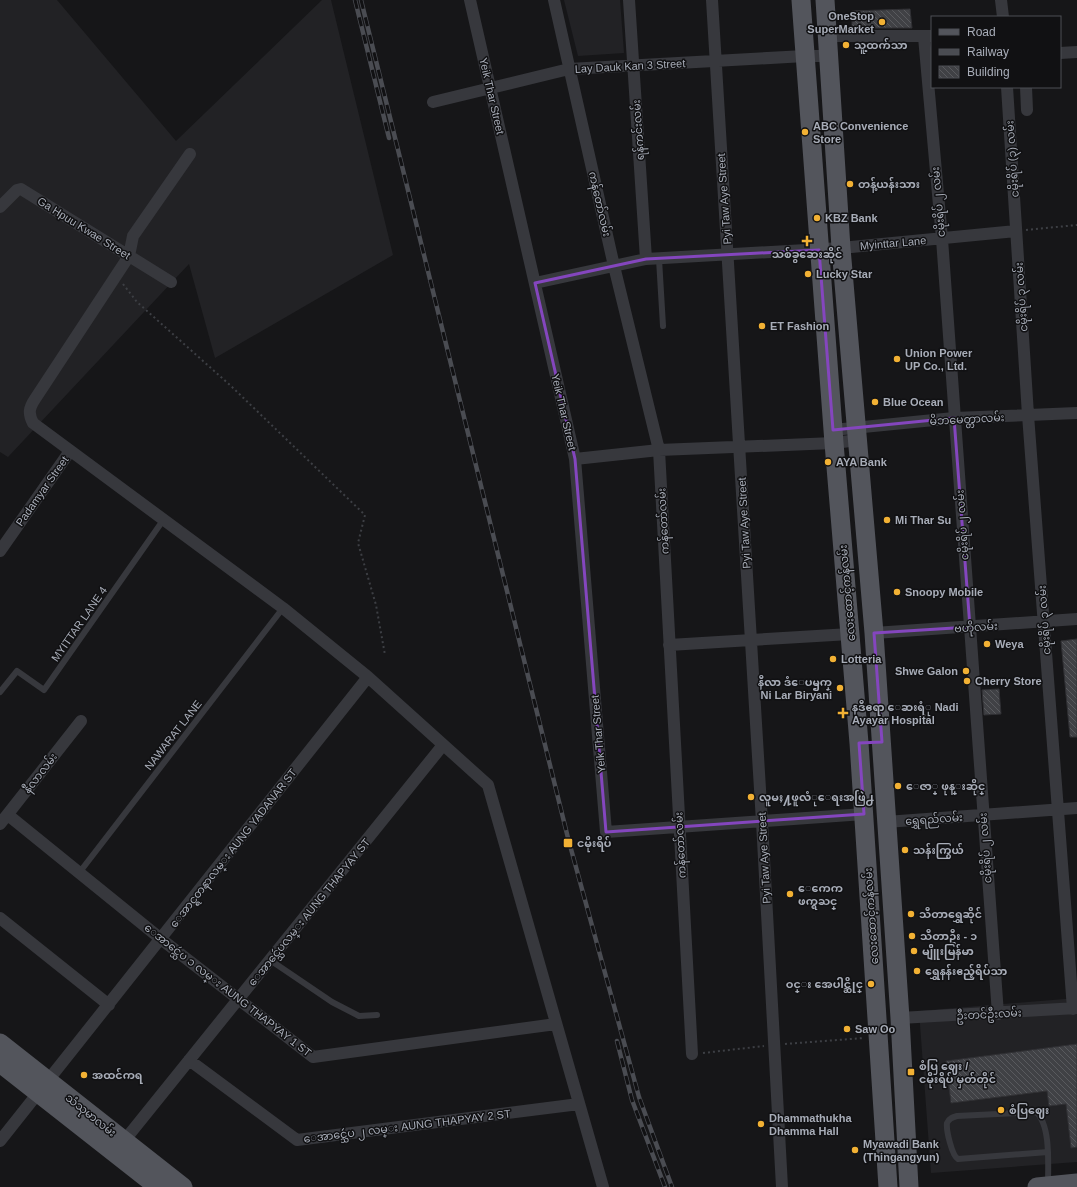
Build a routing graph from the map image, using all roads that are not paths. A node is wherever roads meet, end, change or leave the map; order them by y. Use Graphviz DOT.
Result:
graph roads {
  1 [pos="470,0"];
  2 [pos="554,0"];
  3 [pos="629,0"];
  4 [pos="712,0"];
  5 [pos="801,0"];
  6 [pos="825,0"];
  7 [pos="1001,0"];
  8 [pos="1002,16"];
  9 [pos="829,36"];
  10 [pos="928,37"];
  11 [pos="1077,52"];
  12 [pos="1061,53"];
  13 [pos="805,56"];
  14 [pos="830,56"];
  15 [pos="716,61"];
  16 [pos="634,66"];
  17 [pos="569,69"];
  18 [pos="931,80"];
  19 [pos="490,88"];
  20 [pos="932,88"];
  21 [pos="1007,88"];
  22 [pos="1026,88"];
  23 [pos="433,102"];
  24 [pos="1027,110"];
  25 [pos="190,154"];
  26 [pos="0,207"];
  27 [pos="1016,231"];
  28 [pos="942,239"];
  29 [pos="840,248"];
  30 [pos="819,250"];
  31 [pos="728,255"];
  32 [pos="129,256"];
  33 [pos="658,259"];
  34 [pos="646,260"];
  35 [pos="614,266"];
  36 [pos="171,282"];
  37 [pos="535,283"];
  38 [pos="663,326"];
  39 [pos="1077,413"];
  40 [pos="1028,415"];
  41 [pos="954,418"];
  42 [pos="858,434"];
  43 [pos="833,436"];
  44 [pos="739,447"];
  45 [pos="659,450"];
  46 [pos="70,451"];
  47 [pos="575,459"];
  48 [pos="164,519"];
  49 [pos="0,551"];
  50 [pos="284,608"];
  51 [pos="1077,619"];
  52 [pos="1044,622"];
  53 [pos="970,627"];
  54 [pos="874,633"];
  55 [pos="850,634"];
  56 [pos="751,641"];
  57 [pos="669,645"];
  58 [pos="368,677"];
  59 [pos="0,692"];
  60 [pos="81,721"];
  61 [pos="882,742"];
  62 [pos="859,743"];
  63 [pos="443,745"];
  64 [pos="1077,808"];
  65 [pos="1059,810"];
  66 [pos="864,814"];
  67 [pos="982,816"];
  68 [pos="4,820"];
  69 [pos="762,822"];
  70 [pos="886,822"];
  71 [pos="679,827"];
  72 [pos="79,873"];
  73 [pos="0,918"];
  74 [pos="161,939"];
  75 [pos="270,960"];
  76 [pos="238,999"];
  77 [pos="109,1005"];
  78 [pos="1075,1008"];
  79 [pos="998,1014"];
  80 [pos="377,1015"];
  81 [pos="900,1018"];
  82 [pos="556,1024"];
  83 [pos="0,1043"];
  84 [pos="692,1054"];
  85 [pos="189,1060"];
  86 [pos="0,1063"];
  87 [pos="44,1087"];
  88 [pos="579,1104"];
  89 [pos="0,1142"];
  90 [pos="119,1148"];
  91 [pos="1048,1152"];
  92 [pos="1077,1183"];
  93 [pos="158,1187"];
  94 [pos="183,1187"];
  95 [pos="603,1187"];
  96 [pos="782,1187"];
  97 [pos="888,1187"];
  98 [pos="909,1187"];
  99 [pos="1043,1187"];
  1 -- 19 [label="street, Yeik Thar Street"];
  2 -- 17 [label="street, ကန်တော်လမ်း"];
  3 -- 16 [label="street, ရန်ကင်းလမ်း"];
  4 -- 15 [label="street, Pyi Taw Aye Street"];
  5 -- 13 [label="main road, လေးထောင့်ကန်လမ်း"];
  6 -- 9 [label="main road, လေးထောင့်ကန်လမ်း"];
  7 -- 8 [label="street"];
  9 -- 10 [label="street"];
  9 -- 14 [label="main road, လေးထောင့်ကန်လမ်း"];
  10 -- 18 [label="street, ငမိုးရိပ် ၂ လမ်း"];
  11 -- 12 [label="street"];
  13 -- 14 [label="street, Lay Dauk Kan 3 Street"];
  13 -- 15 [label="street, Lay Dauk Kan 3 Street"];
  13 -- 30 [label="main road, လေးထောင့်ကန်လမ်း"];
  14 -- 29 [label="main road, လေးထောင့်ကန်လမ်း"];
  15 -- 16 [label="street, Lay Dauk Kan 3 Street"];
  15 -- 31 [label="street, Pyi Taw Aye Street"];
  16 -- 17 [label="street, Lay Dauk Kan 3 Street"];
  16 -- 34 [label="street, ရန်ကင်းလမ်း"];
  17 -- 19 [label="street, Lay Dauk Kan 3 Street"];
  17 -- 35 [label="street, ကန်တော်လမ်း"];
  19 -- 23 [label="street, Lay Dauk Kan 3 Street"];
  19 -- 37 [label="street, Yeik Thar Street"];
  20 -- 28 [label="street, ငမိုးရိပ် ၂ လမ်း"];
  21 -- 27 [label="street, ငမိုးရိပ် (၃) လမ်း"];
  22 -- 24 [label="street"];
  25 -- 32 [label="street"];
  26 -- 32 [label="street, Ga Hpuu Kwae Street"];
  27 -- 28 [label="street, Myinttar Lane"];
  27 -- 40 [label="street, ငမိုးရိပ် ၃ လမ်း"];
  28 -- 29 [label="street, Myinttar Lane"];
  28 -- 41 [label="street, ငမိုးရိပ် ၂ လမ်း"];
  29 -- 30 [label="street, Myinttar Lane"];
  29 -- 42 [label="main road, လေးထောင့်ကန်လမ်း"];
  30 -- 31 [label="street, Myinttar Lane"];
  30 -- 43 [label="main road, လေးထောင့်ကန်လမ်း"];
  31 -- 33 [label="street, Myinttar Lane"];
  31 -- 44 [label="street, Pyi Taw Aye Street"];
  32 -- 36 [label="street, Ga Hpuu Kwae Street"];
  32 -- 46 [label="street"];
  33 -- 34 [label="street, Myinttar Lane"];
  33 -- 38 [label="lane"];
  34 -- 35 [label="street, Myinttar Lane"];
  35 -- 37 [label="street, Myinttar Lane"];
  35 -- 45 [label="street, ကန်တော်လမ်း"];
  37 -- 47 [label="street, Yeik Thar Street"];
  39 -- 40 [label="street, မိဘမေတ္တာလမ်း"];
  40 -- 41 [label="street, မိဘမေတ္တာလမ်း"];
  40 -- 52 [label="street, ငမိုးရိပ် ၃ လမ်း"];
  41 -- 42 [label="street, မိဘမေတ္တာလမ်း"];
  41 -- 53 [label="street, ငမိုးရိပ် ၂ လမ်း"];
  42 -- 43 [label="street, မိဘမေတ္တာလမ်း"];
  42 -- 54 [label="main road, လေးထောင့်ကန်လမ်း"];
  43 -- 44 [label="street, မိဘမေတ္တာလမ်း"];
  43 -- 55 [label="main road, လေးထောင့်ကန်လမ်း"];
  44 -- 45 [label="street, မိဘမေတ္တာလမ်း"];
  44 -- 56 [label="street, Pyi Taw Aye Street"];
  45 -- 47 [label="street, မိဘမေတ္တာလမ်း"];
  45 -- 57 [label="street, ကန်တော်လမ်း"];
  46 -- 48 [label="street"];
  46 -- 49 [label="street, Padamyar Street"];
  47 -- 71 [label="street, Yeik Thar Street"];
  48 -- 50 [label="street"];
  48 -- 59 [label="lane, MYITTAR LANE 4"];
  50 -- 58 [label="street"];
  50 -- 72 [label="lane, NAWARAT LANE"];
  51 -- 52 [label="street, ဗဟိုလမ်း"];
  52 -- 53 [label="street, ဗဟိုလမ်း"];
  52 -- 65 [label="street, ငမိုးရိပ် ၃ လမ်း"];
  53 -- 54 [label="street, ဗဟိုလမ်း"];
  53 -- 67 [label="street, ငမိုးရိပ် ၂ လမ်း"];
  54 -- 55 [label="main road"];
  54 -- 61 [label="main road, လေးထောင့်ကန်လမ်း"];
  55 -- 56 [label="street"];
  55 -- 62 [label="main road, လေးထောင့်ကန်လမ်း"];
  56 -- 57 [label="street"];
  56 -- 69 [label="street, Pyi Taw Aye Street"];
  57 -- 71 [label="street, ကန်တော်လမ်း"];
  58 -- 63 [label="street"];
  58 -- 74 [label="street, ေအာင္ရတနာလမ္း AUNG YADANAR ST"];
  60 -- 68 [label="street, နီလာလမ်း"];
  61 -- 62 [label="main road"];
  61 -- 70 [label="main road, လေးထောင့်ကန်လမ်း"];
  62 -- 66 [label="main road, လေးထောင့်ကန်လမ်း"];
  63 -- 75 [label="street, ေအာင္သေဴပလမ္း AUNG THAPYAY ST"];
  63 -- 82 [label="street"];
  64 -- 65 [label="street, ရွှေရည်လမ်း"];
  65 -- 67 [label="street, ရွှေရည်လမ်း"];
  65 -- 78 [label="street, ငမိုးရိပ် ၃ လမ်း"];
  66 -- 69 [label="street"];
  66 -- 97 [label="main road, လေးထောင့်ကန်လမ်း"];
  67 -- 70 [label="street, ရွှေရည်လမ်း"];
  67 -- 79 [label="street, ငမိုးရိပ် ၂ လမ်း"];
  68 -- 72 [label="street, ေအာင္သေဴပ ၁ လမ္း AUNG THAPYAY 1 ST"];
  69 -- 71 [label="street"];
  69 -- 96 [label="street, Pyi Taw Aye Street"];
  70 -- 81 [label="main road, လေးထောင့်ကန်လမ်း"];
  71 -- 84 [label="street, ကန်တော်လမ်း"];
  72 -- 74 [label="street, ေအာင္သေဴပ ၁ လမ္း AUNG THAPYAY 1 ST"];
  73 -- 77 [label="street"];
  74 -- 76 [label="street, ေအာင္သေဴပ ၁ လမ္း AUNG THAPYAY 1 ST"];
  74 -- 77 [label="street, ေအာင္ရတနာလမ္း AUNG YADANAR ST"];
  75 -- 76 [label="street, ေအာင္သေဴပလမ္း AUNG THAPYAY ST"];
  75 -- 80 [label="lane"];
  76 -- 82 [label="street, ေအာင္သေဴပ ၁ လမ္း AUNG THAPYAY 1 ST"];
  76 -- 85 [label="street, ေအာင္သေဴပလမ္း AUNG THAPYAY ST"];
  77 -- 87 [label="street, ေအာင္ရတနာလမ္း AUNG YADANAR ST"];
  78 -- 79 [label="street, ဦးတင်ဦးလမ်း"];
  79 -- 81 [label="street, ဦးတင်ဦးလမ်း"];
  81 -- 98 [label="main road, လေးထောင့်ကန်လမ်း"];
  82 -- 88 [label="street"];
  83 -- 87 [label="main road, သံသုမာလမ်း"];
  85 -- 88 [label="street, ေအာင္သေဴပ ၂ လမ္း AUNG THAPYAY 2 ST"];
  85 -- 90 [label="street, ေအာင္သေဴပလမ္း AUNG THAPYAY ST"];
  86 -- 87 [label="main road, သံသုမာလမ်း"];
  87 -- 89 [label="street, ေအာင္ရတနာလမ္း AUNG YADANAR ST"];
  87 -- 90 [label="main road, သံသုမာလမ်း"];
  88 -- 95 [label="street"];
  90 -- 93 [label="main road, သံသုမာလမ်း"];
  90 -- 94 [label="main road, သံသုမာလမ်း"];
  91 -- 91 [label="lane"];
  91 -- 99 [label="lane"];
  92 -- 99 [label="main road"];
}
